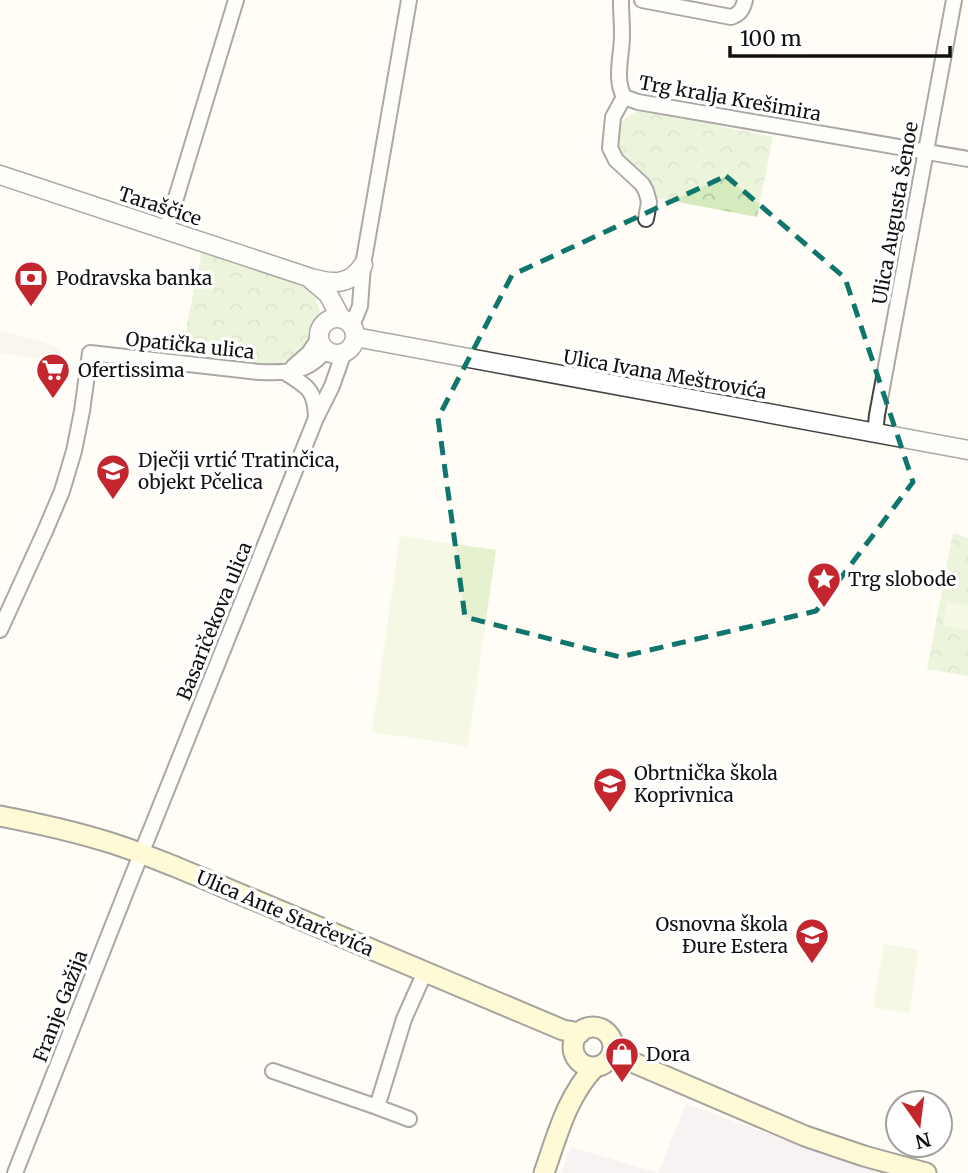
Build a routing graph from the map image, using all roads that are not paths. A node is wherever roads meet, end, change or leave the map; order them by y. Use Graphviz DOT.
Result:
graph roads {
  1 [pos="236,0"];
  2 [pos="410,0"];
  3 [pos="621,0"];
  4 [pos="642,0"];
  5 [pos="745,0"];
  6 [pos="954,0"];
  7 [pos="624,97"];
  8 [pos="926,151"];
  9 [pos="968,159"];
  10 [pos="0,175"];
  11 [pos="646,219"];
  12 [pos="166,231"];
  13 [pos="363,273"];
  14 [pos="308,277"];
  15 [pos="344,325"];
  16 [pos="329,348"];
  17 [pos="286,373"];
  18 [pos="316,418"];
  19 [pos="875,433"];
  20 [pos="968,450"];
  21 [pos="0,630"];
  22 [pos="0,816"];
  23 [pos="142,854"];
  24 [pos="425,972"];
  25 [pos="572,1036"];
  26 [pos="605,1059"];
  27 [pos="273,1071"];
  28 [pos="377,1107"];
  29 [pos="409,1119"];
  30 [pos="15,1173"];
  31 [pos="544,1173"];
  32 [pos="926,1173"];
  1 -- 12 [label="street"];
  2 -- 13 [label="street"];
  3 -- 7 [label="street"];
  4 -- 5 [label="street"];
  6 -- 8 [label="street, Ulica Augusta Šenoe"];
  7 -- 8 [label="street, Trg kralja Krešimira"];
  7 -- 11 [label="street, Trg kralja Krešimira"];
  8 -- 9 [label="street, Trg kralja Krešimira"];
  8 -- 19 [label="street, Ulica Augusta Šenoe"];
  10 -- 12 [label="street, Taraščice"];
  12 -- 14 [label="street, Taraščice"];
  13 -- 14 [label="street"];
  13 -- 15 [label="street"];
  14 -- 15 [label="street, Taraščice"];
  15 -- 16 [label="street"];
  15 -- 16 [label="street"];
  15 -- 19 [label="street, Ulica Ivana Meštrovića"];
  16 -- 17 [label="street"];
  16 -- 18 [label="street, Basaričekova ulica"];
  17 -- 18 [label="street"];
  17 -- 21 [label="street, Opatička ulica"];
  18 -- 23 [label="street, Basaričekova ulica"];
  19 -- 20 [label="street, Ulica Ivana Meštrovića"];
  22 -- 23 [label="main road, Ulica Ante Starčevića"];
  23 -- 24 [label="main road, Ulica Ante Starčevića"];
  23 -- 30 [label="street, Franje Gažija"];
  24 -- 25 [label="main road, Ulica Ante Starčevića"];
  24 -- 28 [label="street"];
  25 -- 26 [label="main road"];
  25 -- 26 [label="main road"];
  26 -- 31 [label="main road"];
  26 -- 32 [label="main road"];
  27 -- 28 [label="street"];
  28 -- 29 [label="street"];
}
